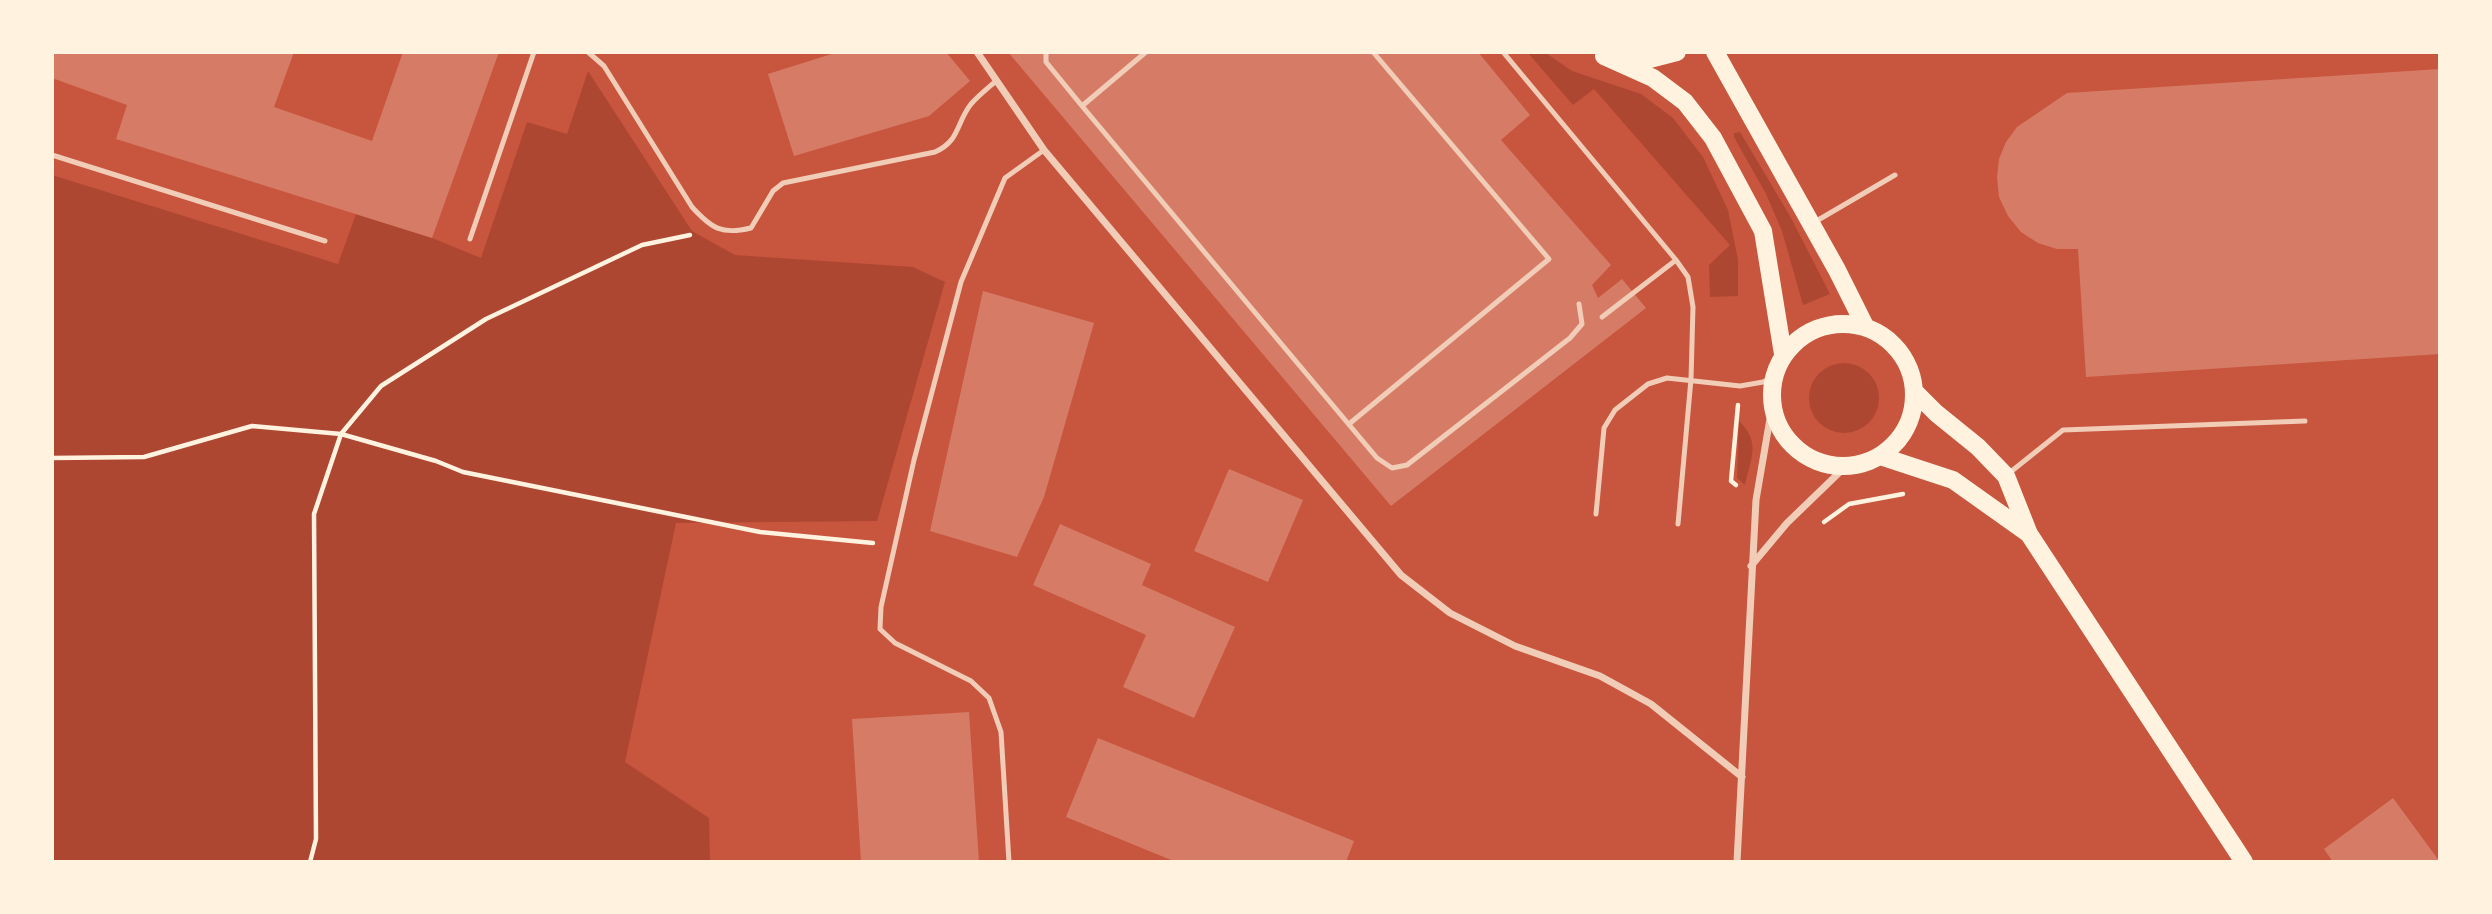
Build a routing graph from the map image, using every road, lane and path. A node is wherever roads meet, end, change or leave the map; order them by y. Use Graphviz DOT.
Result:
graph roads {
  1 [pos="534,52"];
  2 [pos="588,52"];
  3 [pos="976,52"];
  4 [pos="1046,52"];
  5 [pos="1146,52"];
  6 [pos="1373,52"];
  7 [pos="1503,52"];
  8 [pos="1677,52"];
  9 [pos="1715,52"];
  10 [pos="1601,54"];
  11 [pos="996,81"];
  12 [pos="1082,106"];
  13 [pos="1044,150"];
  14 [pos="52,155"];
  15 [pos="1895,175"];
  16 [pos="1812,225"];
  17 [pos="718,230"];
  18 [pos="470,239"];
  19 [pos="325,241"];
  20 [pos="1676,260"];
  21 [pos="1579,304"];
  22 [pos="1602,317"];
  23 [pos="1865,326"];
  24 [pos="1783,354"];
  25 [pos="1773,377"];
  26 [pos="1691,380"];
  27 [pos="1915,392"];
  28 [pos="1772,407"];
  29 [pos="2305,421"];
  30 [pos="1349,424"];
  31 [pos="341,434"];
  32 [pos="1880,456"];
  33 [pos="52,458"];
  34 [pos="1845,467"];
  35 [pos="2006,476"];
  36 [pos="1595,514"];
  37 [pos="1678,524"];
  38 [pos="2029,534"];
  39 [pos="895,545"];
  40 [pos="1751,567"];
  41 [pos="1742,777"];
  42 [pos="310,862"];
  43 [pos="1009,862"];
  44 [pos="1737,862"];
  45 [pos="2244,862"];
  1 -- 18 [label="lane"];
  2 -- 17 [label="lane"];
  3 -- 11 [label="street"];
  4 -- 12 [label="lane"];
  5 -- 12 [label="lane"];
  6 -- 30 [label="lane"];
  7 -- 20 [label="lane"];
  8 -- 10 [label="main road"];
  9 -- 16 [label="main road"];
  10 -- 24 [label="main road"];
  11 -- 13 [label="street"];
  11 -- 17 [label="lane"];
  12 -- 30 [label="lane"];
  13 -- 39 [label="lane"];
  13 -- 41 [label="street"];
  14 -- 19 [label="lane"];
  15 -- 16 [label="lane"];
  16 -- 23 [label="main road"];
  17 -- 31 [label="path"];
  20 -- 22 [label="lane"];
  20 -- 26 [label="lane"];
  21 -- 30 [label="lane"];
  23 -- 24 [label="main road"];
  23 -- 27 [label="main road"];
  24 -- 25 [label="main road"];
  25 -- 26 [label="lane"];
  25 -- 28 [label="main road"];
  26 -- 36 [label="lane"];
  26 -- 37 [label="lane"];
  27 -- 32 [label="main road"];
  27 -- 35 [label="main road"];
  28 -- 34 [label="main road"];
  28 -- 40 [label="street"];
  29 -- 35 [label="lane"];
  31 -- 33 [label="path"];
  31 -- 39 [label="path"];
  31 -- 42 [label="path"];
  32 -- 34 [label="main road"];
  32 -- 38 [label="main road"];
  34 -- 40 [label="street"];
  35 -- 38 [label="main road"];
  38 -- 45 [label="main road"];
  39 -- 43 [label="lane"];
  40 -- 41 [label="street"];
  41 -- 44 [label="street"];
}
